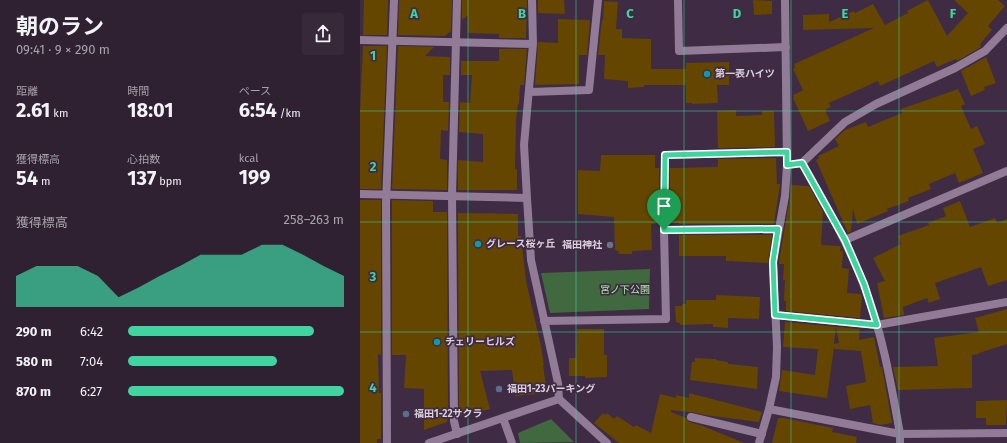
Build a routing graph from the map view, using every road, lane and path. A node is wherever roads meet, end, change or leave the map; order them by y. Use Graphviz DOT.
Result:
graph roads {
  1 [pos="394,0"];
  2 [pos="457,0"];
  3 [pos="532,0"];
  4 [pos="598,0"];
  5 [pos="678,0"];
  6 [pos="785,0"];
  7 [pos="1007,28"];
  8 [pos="360,40"];
  9 [pos="393,40"];
  10 [pos="456,42"];
  11 [pos="534,44"];
  12 [pos="786,47"];
  13 [pos="530,92"];
  14 [pos="787,152"];
  15 [pos="802,163"];
  16 [pos="787,165"];
  17 [pos="1007,172"];
  18 [pos="360,194"];
  19 [pos="386,194"];
  20 [pos="452,196"];
  21 [pos="527,198"];
  22 [pos="778,229"];
  23 [pos="664,230"];
  24 [pos="845,240"];
  25 [pos="1007,302"];
  26 [pos="775,315"];
  27 [pos="544,321"];
  28 [pos="877,325"];
  29 [pos="559,399"];
  30 [pos="769,409"];
  31 [pos="691,417"];
  32 [pos="503,418"];
  33 [pos="1007,433"];
  34 [pos="457,434"];
  35 [pos="762,434"];
  36 [pos="900,434"];
  37 [pos="387,443"];
  38 [pos="429,443"];
  39 [pos="512,443"];
  40 [pos="607,443"];
  41 [pos="759,443"];
  42 [pos="900,443"];
  1 -- 9 [label="street"];
  2 -- 10 [label="street"];
  3 -- 11 [label="street"];
  4 -- 13 [label="street"];
  5 -- 12 [label="street"];
  6 -- 12 [label="street"];
  7 -- 15 [label="street"];
  8 -- 9 [label="street"];
  9 -- 10 [label="street"];
  9 -- 19 [label="street"];
  10 -- 11 [label="street"];
  10 -- 20 [label="street"];
  11 -- 13 [label="street"];
  12 -- 14 [label="street"];
  13 -- 21 [label="street"];
  14 -- 16 [label="street"];
  14 -- 23 [label="street"];
  15 -- 16 [label="street"];
  15 -- 24 [label="street"];
  16 -- 22 [label="street"];
  17 -- 24 [label="street"];
  18 -- 19 [label="street"];
  19 -- 20 [label="street"];
  19 -- 37 [label="street"];
  20 -- 21 [label="street"];
  20 -- 34 [label="street"];
  21 -- 27 [label="street"];
  22 -- 23 [label="street"];
  22 -- 26 [label="street"];
  23 -- 27 [label="street"];
  24 -- 28 [label="street"];
  25 -- 28 [label="street"];
  26 -- 28 [label="street"];
  26 -- 30 [label="street"];
  27 -- 29 [label="street"];
  28 -- 36 [label="street"];
  29 -- 32 [label="street"];
  29 -- 40 [label="street"];
  30 -- 35 [label="street"];
  30 -- 36 [label="street"];
  31 -- 35 [label="street"];
  32 -- 34 [label="street"];
  32 -- 39 [label="street"];
  33 -- 36 [label="street"];
  34 -- 38 [label="street"];
  35 -- 41 [label="street"];
  36 -- 42 [label="street"];
}
